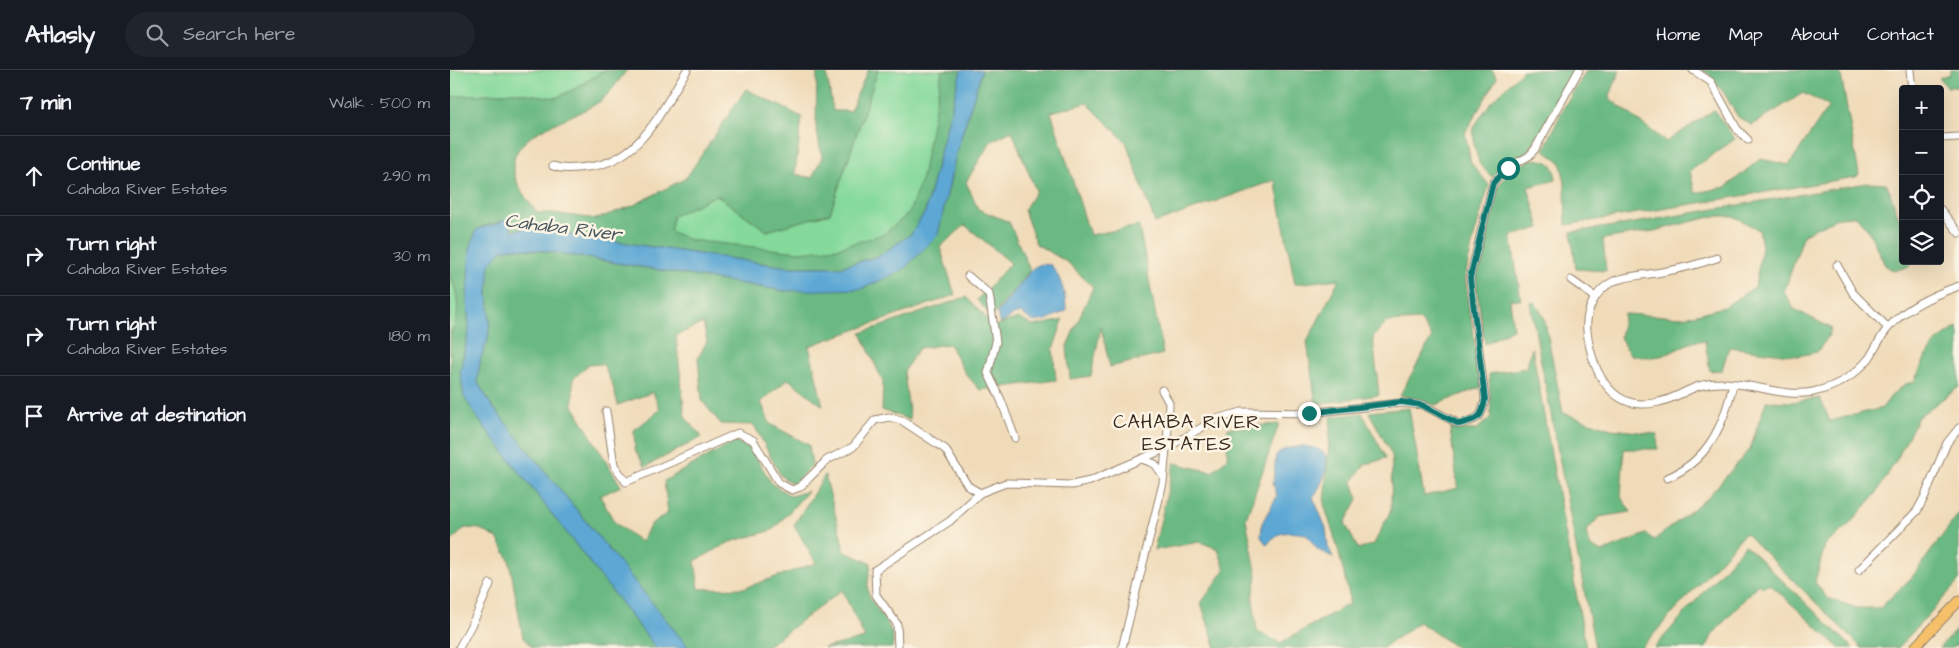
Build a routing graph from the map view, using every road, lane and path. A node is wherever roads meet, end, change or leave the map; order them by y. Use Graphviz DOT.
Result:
graph roads {
  1 [pos="688,70"];
  2 [pos="1579,70"];
  3 [pos="1693,70"];
  4 [pos="1910,70"];
  5 [pos="1912,85"];
  6 [pos="1959,137"];
  7 [pos="1944,138"];
  8 [pos="1748,140"];
  9 [pos="553,166"];
  10 [pos="1944,215"];
  11 [pos="1959,233"];
  12 [pos="1717,258"];
  13 [pos="1837,265"];
  14 [pos="968,276"];
  15 [pos="1571,280"];
  16 [pos="1959,286"];
  17 [pos="1595,297"];
  18 [pos="1888,328"];
  19 [pos="1733,384"];
  20 [pos="1162,390"];
  21 [pos="606,411"];
  22 [pos="1959,428"];
  23 [pos="1015,438"];
  24 [pos="1166,448"];
  25 [pos="1142,458"];
  26 [pos="1163,476"];
  27 [pos="1667,478"];
  28 [pos="980,493"];
  29 [pos="1858,570"];
  30 [pos="490,584"];
  31 [pos="1959,601"];
  32 [pos="460,648"];
  33 [pos="898,648"];
  34 [pos="1122,648"];
  35 [pos="1914,648"];
  1 -- 9 [label="street"];
  2 -- 24 [label="street"];
  3 -- 8 [label="street"];
  4 -- 5 [label="street"];
  6 -- 7 [label="street"];
  10 -- 11 [label="street"];
  12 -- 17 [label="street"];
  13 -- 18 [label="street"];
  14 -- 23 [label="street"];
  15 -- 17 [label="street"];
  16 -- 18 [label="street"];
  17 -- 19 [label="street"];
  18 -- 19 [label="street"];
  19 -- 27 [label="street"];
  20 -- 24 [label="street"];
  21 -- 28 [label="street"];
  22 -- 29 [label="street"];
  24 -- 25 [label="street"];
  24 -- 26 [label="street"];
  25 -- 26 [label="street"];
  25 -- 28 [label="street"];
  26 -- 34 [label="street"];
  28 -- 33 [label="street"];
  30 -- 32 [label="street"];
  31 -- 35 [label="main road"];
}
